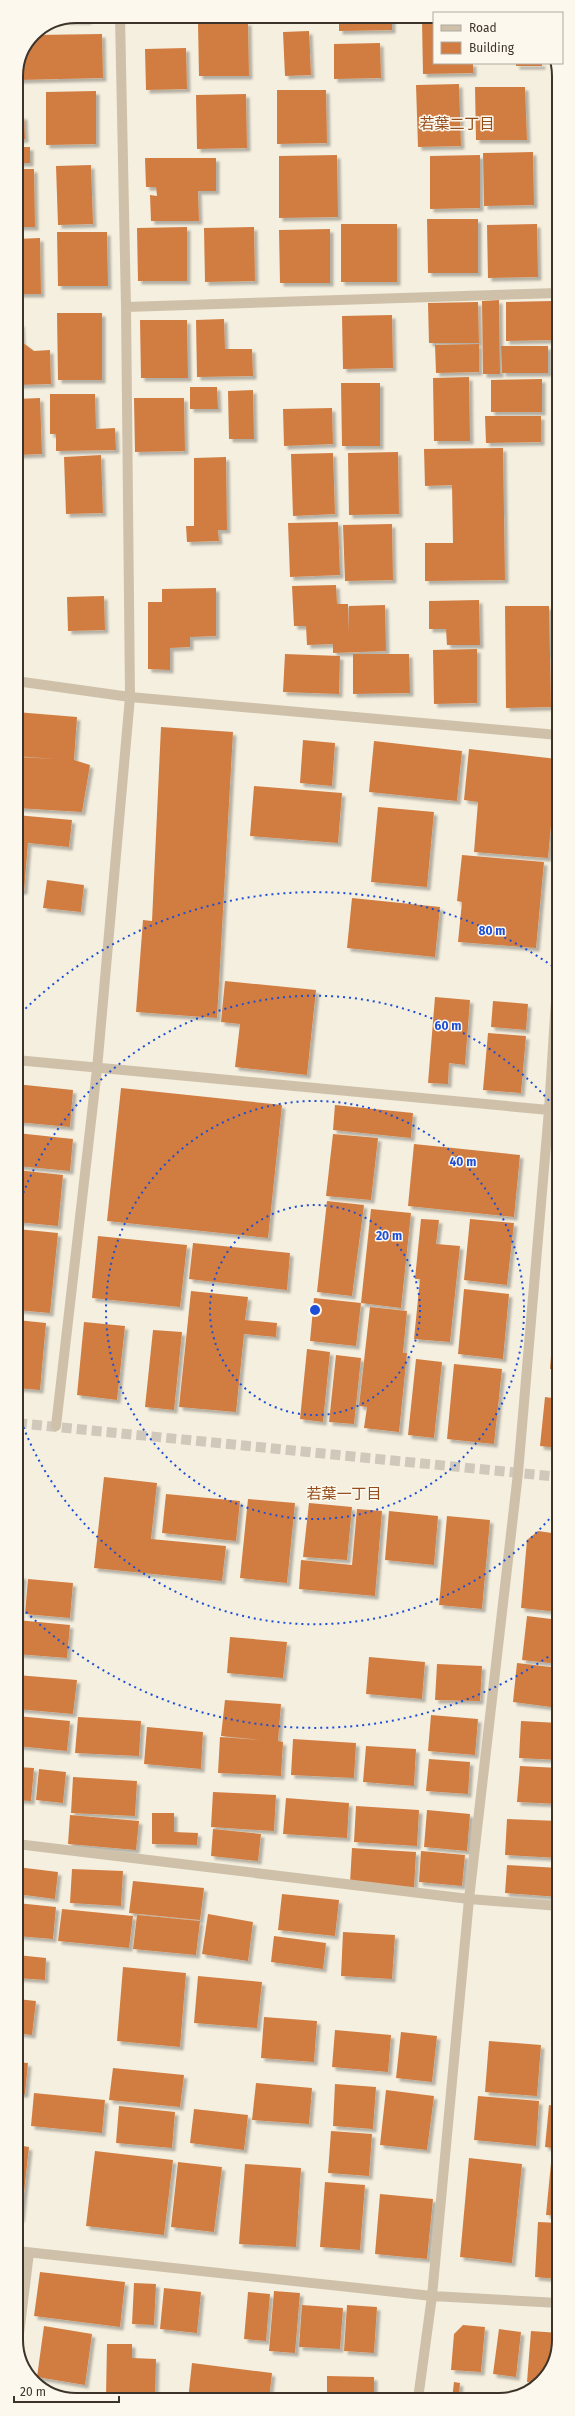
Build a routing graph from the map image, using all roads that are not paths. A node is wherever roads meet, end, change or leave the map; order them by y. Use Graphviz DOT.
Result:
graph roads {
  1 [pos="120,23"];
  2 [pos="552,293"];
  3 [pos="126,307"];
  4 [pos="23,682"];
  5 [pos="130,697"];
  6 [pos="552,734"];
  7 [pos="23,1061"];
  8 [pos="552,1063"];
  9 [pos="97,1069"];
  10 [pos="549,1110"];
  11 [pos="56,1426"];
  12 [pos="23,1845"];
  13 [pos="468,1899"];
  14 [pos="552,1905"];
  15 [pos="23,2252"];
  16 [pos="30,2253"];
  17 [pos="432,2296"];
  18 [pos="552,2303"];
  19 [pos="23,2305"];
  20 [pos="419,2393"];
  1 -- 3 [label="street"];
  2 -- 3 [label="street"];
  3 -- 5 [label="street"];
  4 -- 5 [label="street"];
  5 -- 6 [label="street"];
  5 -- 9 [label="street"];
  7 -- 9 [label="street"];
  8 -- 10 [label="street"];
  9 -- 10 [label="street"];
  9 -- 11 [label="street"];
  10 -- 13 [label="street"];
  12 -- 13 [label="street"];
  13 -- 14 [label="street"];
  13 -- 17 [label="street"];
  15 -- 16 [label="street"];
  16 -- 17 [label="street"];
  16 -- 19 [label="street"];
  17 -- 18 [label="street"];
  17 -- 20 [label="street"];
}
